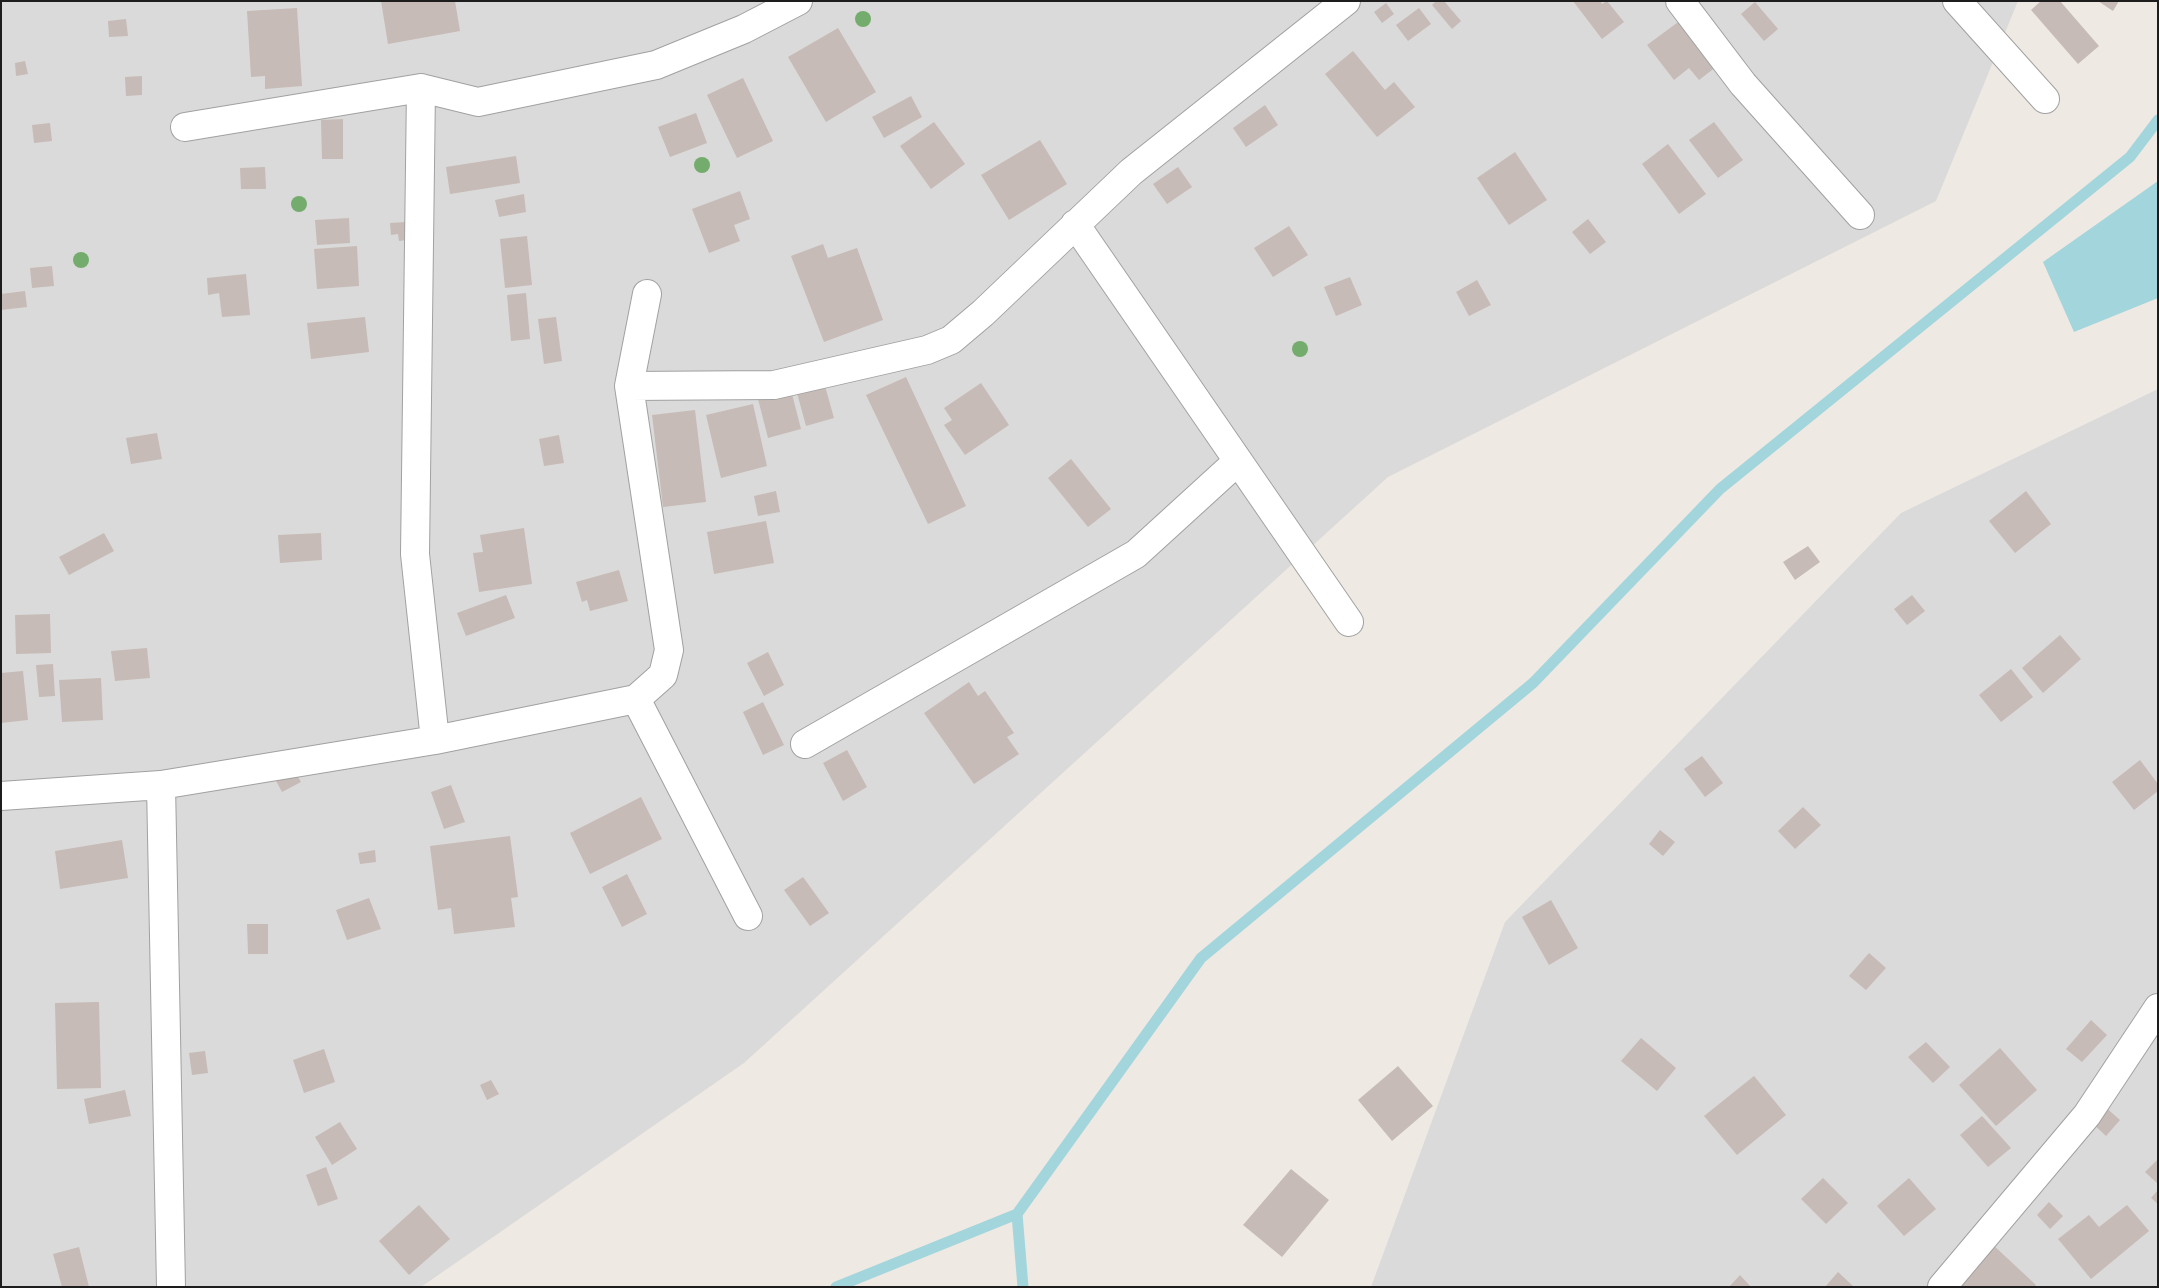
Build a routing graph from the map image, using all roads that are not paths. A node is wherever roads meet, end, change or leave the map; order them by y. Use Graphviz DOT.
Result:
graph roads {
  1 [pos="798,1"];
  2 [pos="1346,1"];
  3 [pos="1680,1"];
  4 [pos="1957,1"];
  5 [pos="421,88"];
  6 [pos="2045,99"];
  7 [pos="184,127"];
  8 [pos="1860,215"];
  9 [pos="1075,224"];
  10 [pos="647,294"];
  11 [pos="630,386"];
  12 [pos="1238,461"];
  13 [pos="1348,622"];
  14 [pos="636,699"];
  15 [pos="435,740"];
  16 [pos="806,744"];
  17 [pos="161,786"];
  18 [pos="1,796"];
  19 [pos="748,916"];
  20 [pos="2158,1008"];
  21 [pos="171,1287"];
  22 [pos="1942,1287"];
  1 -- 5 [label="street"];
  2 -- 9 [label="street"];
  3 -- 8 [label="street"];
  4 -- 6 [label="street"];
  5 -- 7 [label="street"];
  5 -- 15 [label="street"];
  9 -- 11 [label="street"];
  9 -- 12 [label="street"];
  10 -- 11 [label="street"];
  11 -- 14 [label="street"];
  12 -- 13 [label="street"];
  12 -- 16 [label="street"];
  14 -- 15 [label="street"];
  14 -- 19 [label="street"];
  15 -- 17 [label="street"];
  17 -- 18 [label="street"];
  17 -- 21 [label="street"];
  20 -- 22 [label="street"];
}
